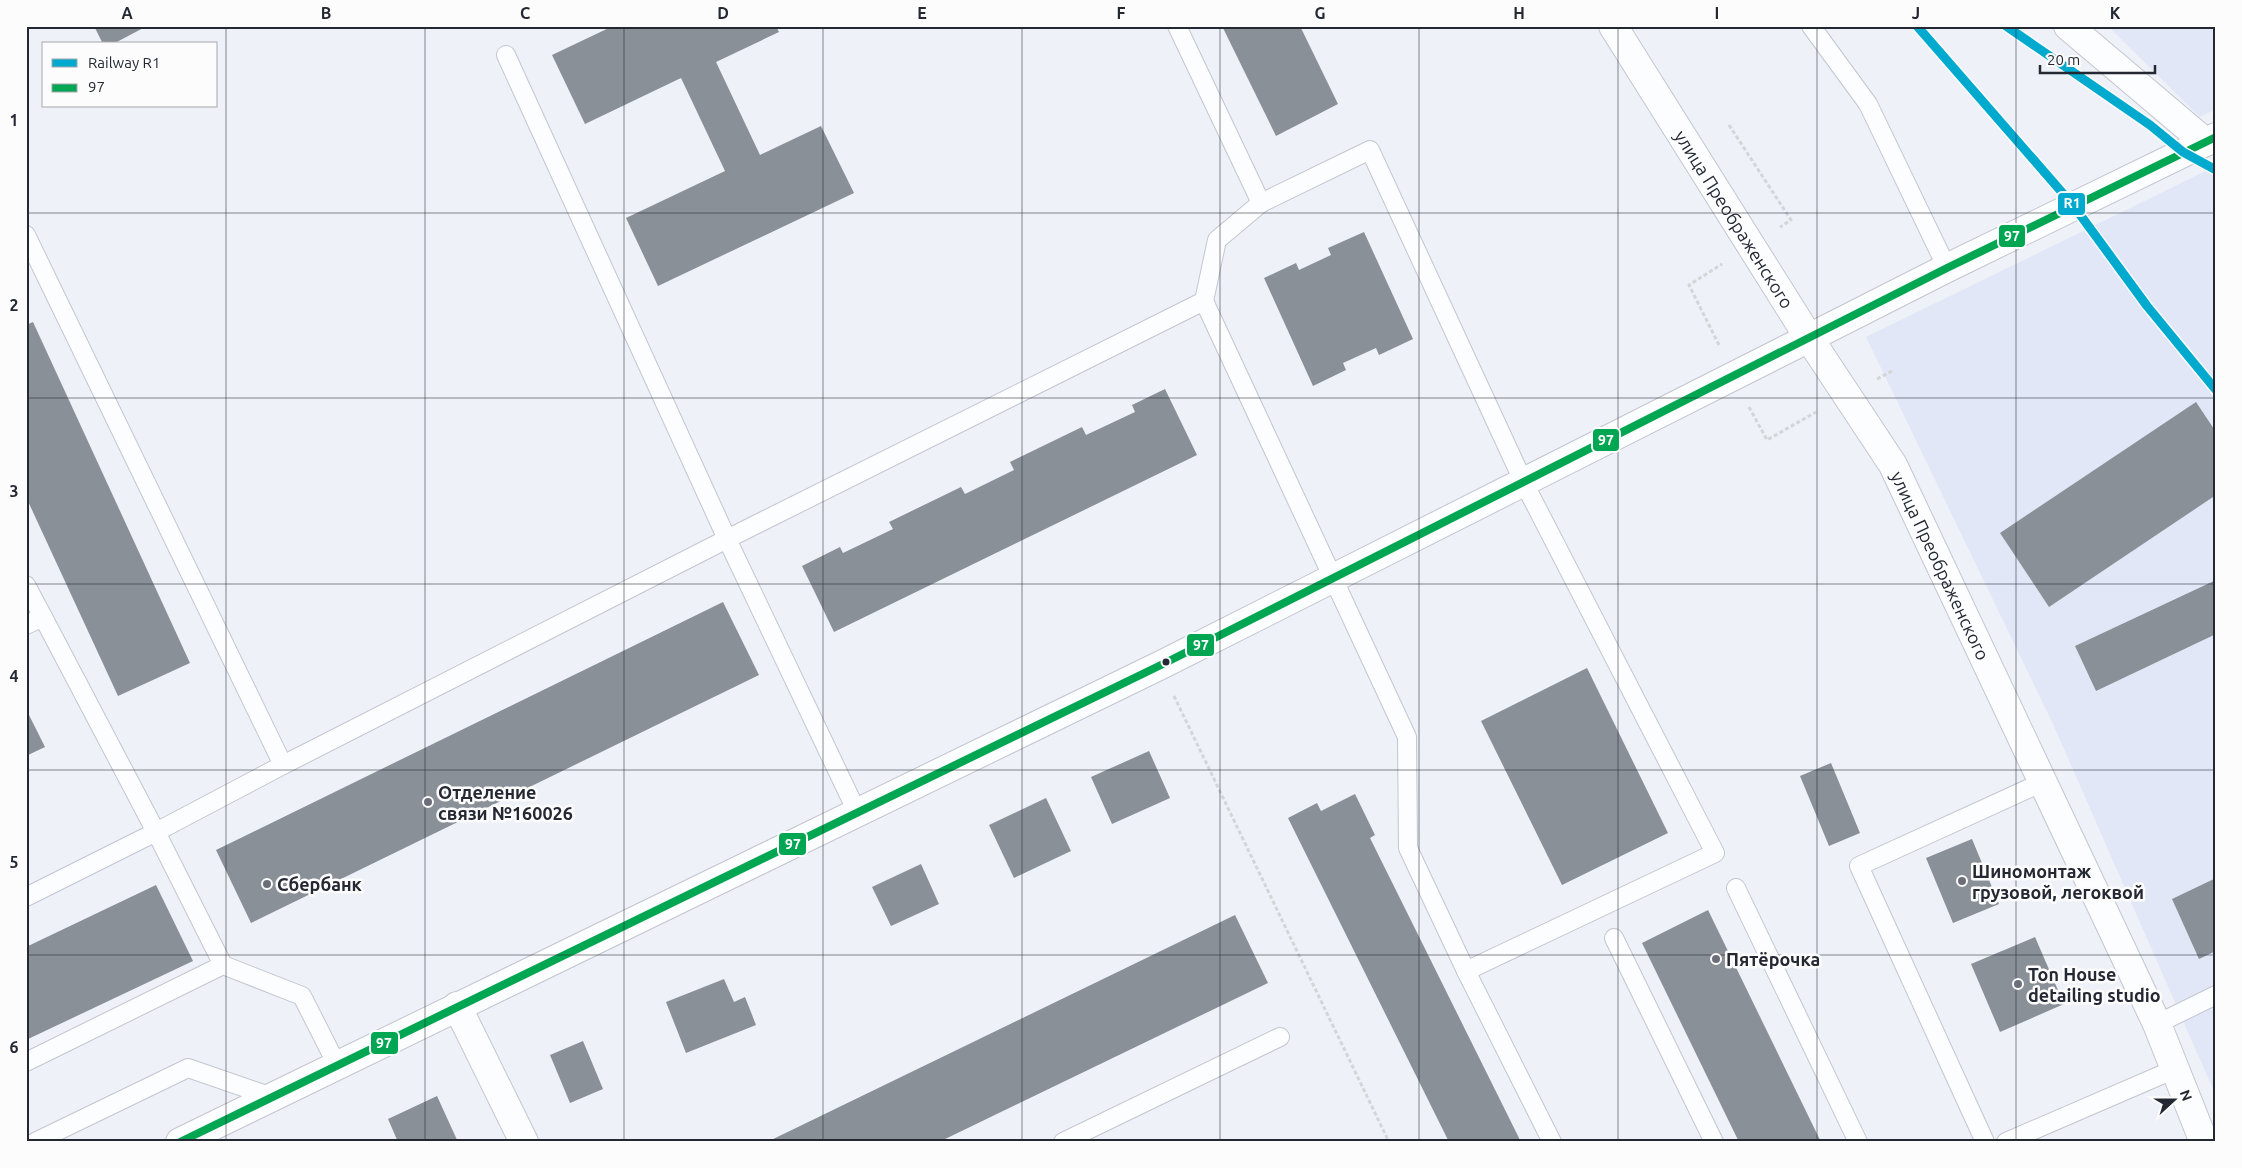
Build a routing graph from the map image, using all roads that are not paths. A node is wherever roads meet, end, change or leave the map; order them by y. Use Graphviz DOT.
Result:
graph roads {
  1 [pos="1177,26"];
  2 [pos="1613,26"];
  3 [pos="1811,26"];
  4 [pos="2068,26"];
  5 [pos="506,55"];
  6 [pos="2210,139"];
  7 [pos="1261,203"];
  8 [pos="26,235"];
  9 [pos="1947,268"];
  10 [pos="1204,301"];
  11 [pos="1809,338"];
  12 [pos="1524,483"];
  13 [pos="727,539"];
  14 [pos="1334,578"];
  15 [pos="26,585"];
  16 [pos="43,617"];
  17 [pos="26,625"];
  18 [pos="283,765"];
  19 [pos="2043,782"];
  20 [pos="857,812"];
  21 [pos="156,832"];
  22 [pos="1736,888"];
  23 [pos="26,897"];
  24 [pos="1614,938"];
  25 [pos="223,965"];
  26 [pos="1466,971"];
  27 [pos="2216,995"];
  28 [pos="457,1006"];
  29 [pos="2157,1024"];
  30 [pos="1280,1037"];
  31 [pos="26,1062"];
  32 [pos="337,1065"];
  33 [pos="2175,1069"];
  34 [pos="272,1097"];
  35 [pos="35,1142"];
  36 [pos="180,1142"];
  37 [pos="524,1142"];
  38 [pos="1063,1142"];
  39 [pos="1552,1142"];
  40 [pos="1714,1142"];
  41 [pos="1858,1142"];
  42 [pos="1985,1142"];
  43 [pos="2006,1142"];
  44 [pos="2204,1142"];
  1 -- 7 [label="lane"];
  2 -- 11 [label="street, улица Преображенского"];
  3 -- 9 [label="lane"];
  4 -- 6 [label="street"];
  5 -- 13 [label="lane"];
  6 -- 9 [label="street"];
  7 -- 10 [label="lane"];
  7 -- 12 [label="lane"];
  8 -- 18 [label="lane"];
  9 -- 11 [label="street"];
  10 -- 13 [label="lane"];
  10 -- 14 [label="lane"];
  11 -- 12 [label="street"];
  11 -- 19 [label="street, улица Преображенского"];
  12 -- 14 [label="street"];
  12 -- 26 [label="lane"];
  13 -- 18 [label="lane"];
  13 -- 20 [label="lane"];
  14 -- 20 [label="street"];
  14 -- 26 [label="lane"];
  15 -- 16 [label="lane"];
  16 -- 17 [label="lane"];
  16 -- 21 [label="lane"];
  18 -- 21 [label="lane"];
  19 -- 29 [label="street, улица Преображенского"];
  19 -- 42 [label="lane"];
  20 -- 28 [label="street"];
  21 -- 23 [label="lane"];
  21 -- 25 [label="lane"];
  22 -- 41 [label="lane"];
  24 -- 40 [label="lane"];
  25 -- 31 [label="lane"];
  25 -- 32 [label="lane"];
  26 -- 39 [label="lane"];
  27 -- 29 [label="lane"];
  28 -- 32 [label="street"];
  28 -- 37 [label="street"];
  29 -- 33 [label="street, улица Преображенского"];
  30 -- 38 [label="lane"];
  32 -- 34 [label="street"];
  33 -- 43 [label="lane"];
  33 -- 44 [label="street, улица Преображенского"];
  34 -- 35 [label="lane"];
  34 -- 36 [label="street"];
}
